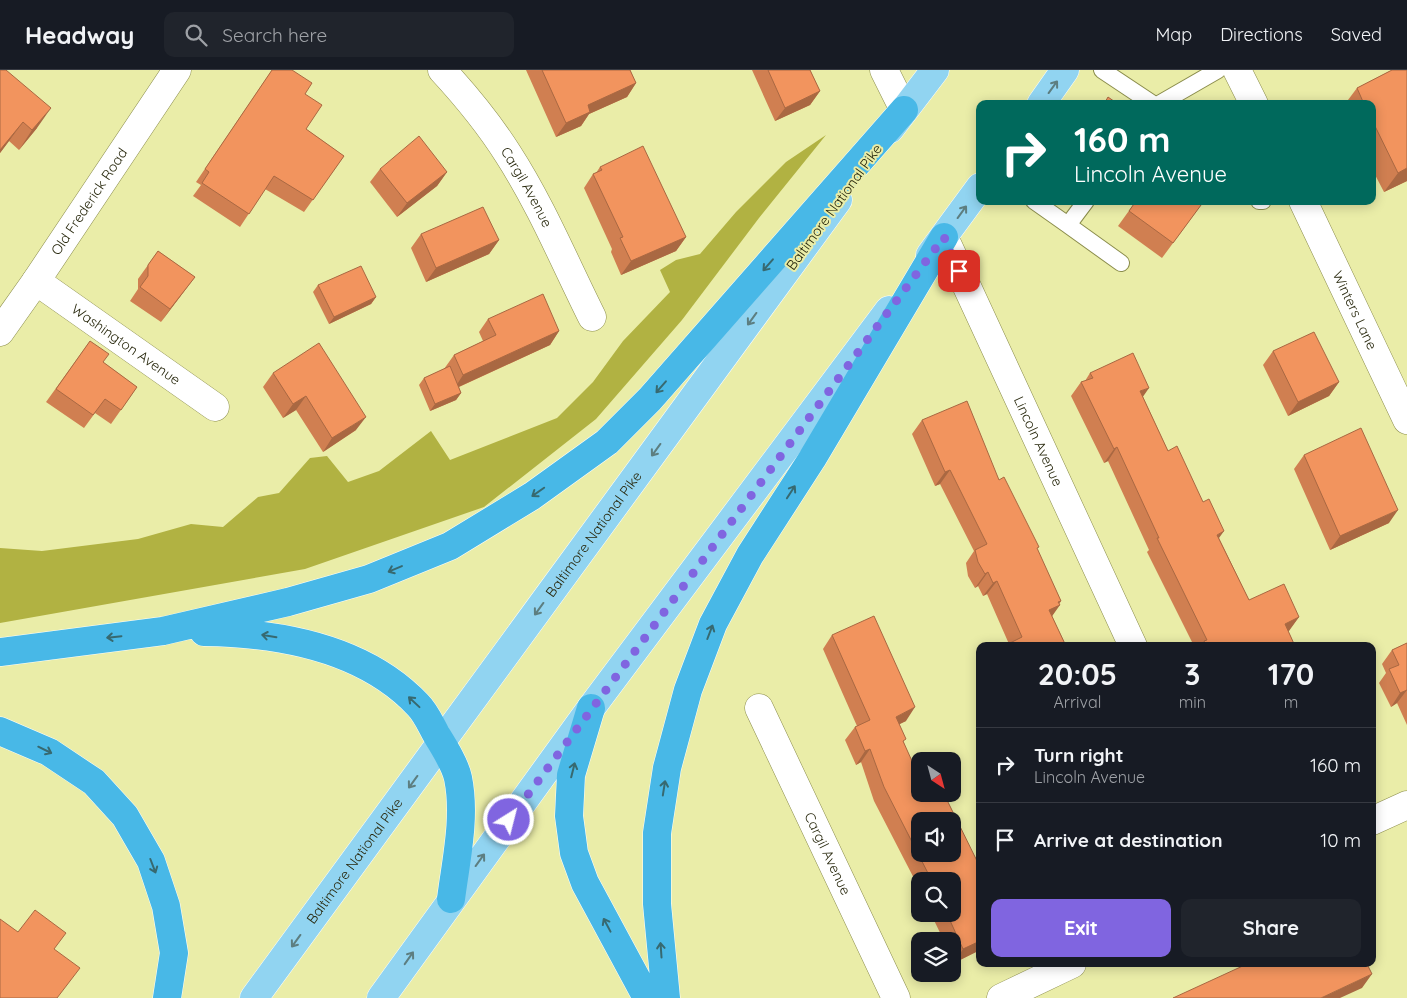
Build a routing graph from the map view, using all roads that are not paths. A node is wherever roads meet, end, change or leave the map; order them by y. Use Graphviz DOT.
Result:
graph roads {
  1 [pos="177,70"];
  2 [pos="442,70"];
  3 [pos="884,70"];
  4 [pos="935,70"];
  5 [pos="1065,70"];
  6 [pos="1102,70"];
  7 [pos="1218,70"];
  8 [pos="1237,70"];
  9 [pos="1044,100"];
  10 [pos="1147,100"];
  11 [pos="1166,100"];
  12 [pos="1252,100"];
  13 [pos="904,110"];
  14 [pos="976,193"];
  15 [pos="1040,205"];
  16 [pos="1083,205"];
  17 [pos="1305,205"];
  18 [pos="1068,225"];
  19 [pos="944,237"];
  20 [pos="1121,262"];
  21 [pos="36,281"];
  22 [pos="592,317"];
  23 [pos="0,332"];
  24 [pos="215,407"];
  25 [pos="1407,420"];
  26 [pos="163,632"];
  27 [pos="1131,642"];
  28 [pos="0,652"];
  29 [pos="591,708"];
  30 [pos="759,708"];
  31 [pos="0,731"];
  32 [pos="442,743"];
  33 [pos="1407,805"];
  34 [pos="1376,819"];
  35 [pos="451,899"];
  36 [pos="1066,967"];
  37 [pos="167,998"];
  38 [pos="254,998"];
  39 [pos="381,998"];
  40 [pos="647,998"];
  41 [pos="666,998"];
  42 [pos="896,998"];
  43 [pos="1001,998"];
  1 -- 21 [label="street, Old Frederick Road"];
  2 -- 22 [label="street, Cargil Avenue"];
  3 -- 13 [label="street"];
  4 -- 13 [label="main road, Baltimore National Pike"];
  9 -- 5 [label="main road, one-way"];
  6 -- 10 [label="lane"];
  7 -- 11 [label="lane"];
  8 -- 12 [label="street"];
  13 -- 26 [label="highway, one-way"];
  13 -- 32 [label="main road, Baltimore National Pike, one-way"];
  19 -- 14 [label="main road, one-way"];
  15 -- 18 [label="lane"];
  16 -- 18 [label="lane"];
  17 -- 25 [label="street, Winters Lane"];
  18 -- 20 [label="lane"];
  19 -- 27 [label="street, Lincoln Avenue"];
  19 -- 29 [label="main road"];
  41 -- 19 [label="highway, one-way"];
  21 -- 23 [label="street, Old Frederick Road"];
  21 -- 24 [label="street, Washington Avenue"];
  26 -- 28 [label="highway, one-way"];
  32 -- 26 [label="highway, one-way"];
  35 -- 29 [label="main road, one-way"];
  40 -- 29 [label="highway, one-way"];
  30 -- 42 [label="street, Cargil Avenue"];
  31 -- 37 [label="highway, one-way"];
  32 -- 35 [label="highway"];
  32 -- 38 [label="main road, Baltimore National Pike, one-way"];
  33 -- 34 [label="street"];
  39 -- 35 [label="main road, one-way"];
  36 -- 43 [label="street"];
}
